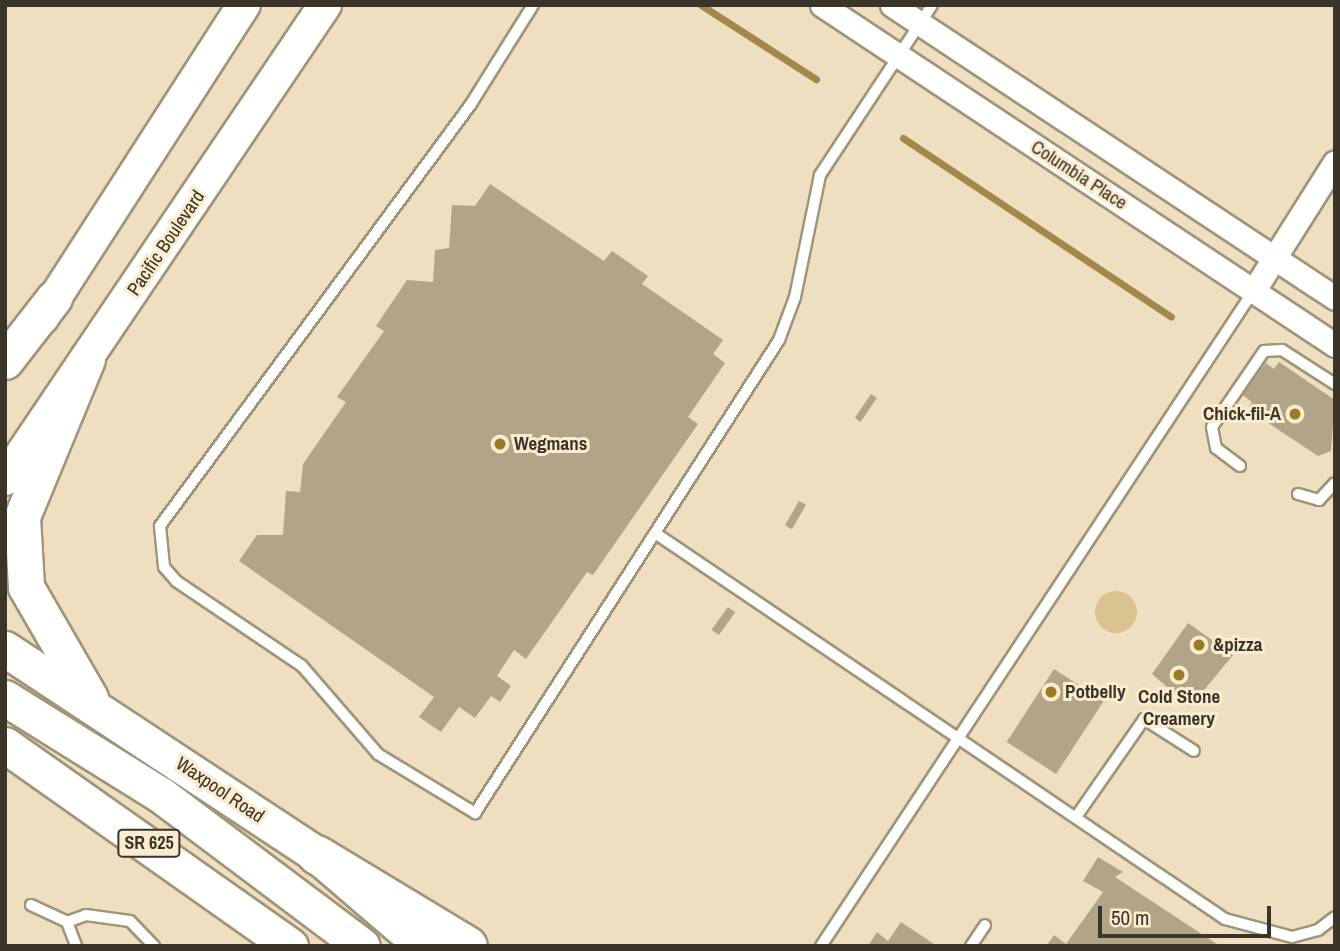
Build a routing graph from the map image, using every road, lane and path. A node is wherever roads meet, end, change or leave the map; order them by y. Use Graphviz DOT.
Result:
graph roads {
  1 [pos="244,5"];
  2 [pos="325,5"];
  3 [pos="533,5"];
  4 [pos="822,5"];
  5 [pos="892,5"];
  6 [pos="925,14"];
  7 [pos="898,55"];
  8 [pos="1335,162"];
  9 [pos="1274,257"];
  10 [pos="1254,290"];
  11 [pos="54,298"];
  12 [pos="1335,298"];
  13 [pos="1335,345"];
  14 [pos="86,359"];
  15 [pos="5,360"];
  16 [pos="5,376"];
  17 [pos="1335,384"];
  18 [pos="1240,466"];
  19 [pos="5,479"];
  20 [pos="1335,483"];
  21 [pos="1298,494"];
  22 [pos="658,535"];
  23 [pos="5,649"];
  24 [pos="5,698"];
  25 [pos="94,704"];
  26 [pos="959,737"];
  27 [pos="5,745"];
  28 [pos="1194,751"];
  29 [pos="1076,817"];
  30 [pos="317,855"];
  31 [pos="31,905"];
  32 [pos="1335,917"];
  33 [pos="67,922"];
  34 [pos="985,925"];
  35 [pos="76,946"];
  36 [pos="154,946"];
  37 [pos="290,946"];
  38 [pos="362,946"];
  39 [pos="423,946"];
  40 [pos="468,946"];
  41 [pos="821,946"];
  42 [pos="971,946"];
  1 -- 11 [label="main road"];
  2 -- 14 [label="main road, Pacific Boulevard"];
  3 -- 22 [label="lane"];
  4 -- 7 [label="street, Columbia Place"];
  5 -- 6 [label="street, Columbia Place"];
  6 -- 7 [label="lane"];
  6 -- 9 [label="street, Columbia Place"];
  7 -- 10 [label="street, Columbia Place"];
  7 -- 22 [label="lane"];
  8 -- 9 [label="street"];
  9 -- 10 [label="street"];
  9 -- 12 [label="street, Columbia Place"];
  10 -- 13 [label="street, Columbia Place"];
  10 -- 26 [label="lane"];
  11 -- 15 [label="main road"];
  11 -- 16 [label="main road"];
  14 -- 19 [label="main road, Pacific Boulevard"];
  14 -- 25 [label="main road"];
  17 -- 18 [label="lane"];
  20 -- 21 [label="lane"];
  22 -- 26 [label="lane"];
  23 -- 25 [label="main road, Waxpool Road"];
  24 -- 38 [label="main road"];
  25 -- 30 [label="main road, Waxpool Road"];
  26 -- 29 [label="lane"];
  26 -- 41 [label="lane"];
  27 -- 37 [label="main road, SR 625"];
  28 -- 29 [label="lane"];
  29 -- 32 [label="lane"];
  30 -- 39 [label="main road, Waxpool Road"];
  30 -- 40 [label="highway"];
  31 -- 33 [label="lane"];
  33 -- 35 [label="lane"];
  33 -- 36 [label="lane"];
  34 -- 42 [label="lane"];
}
